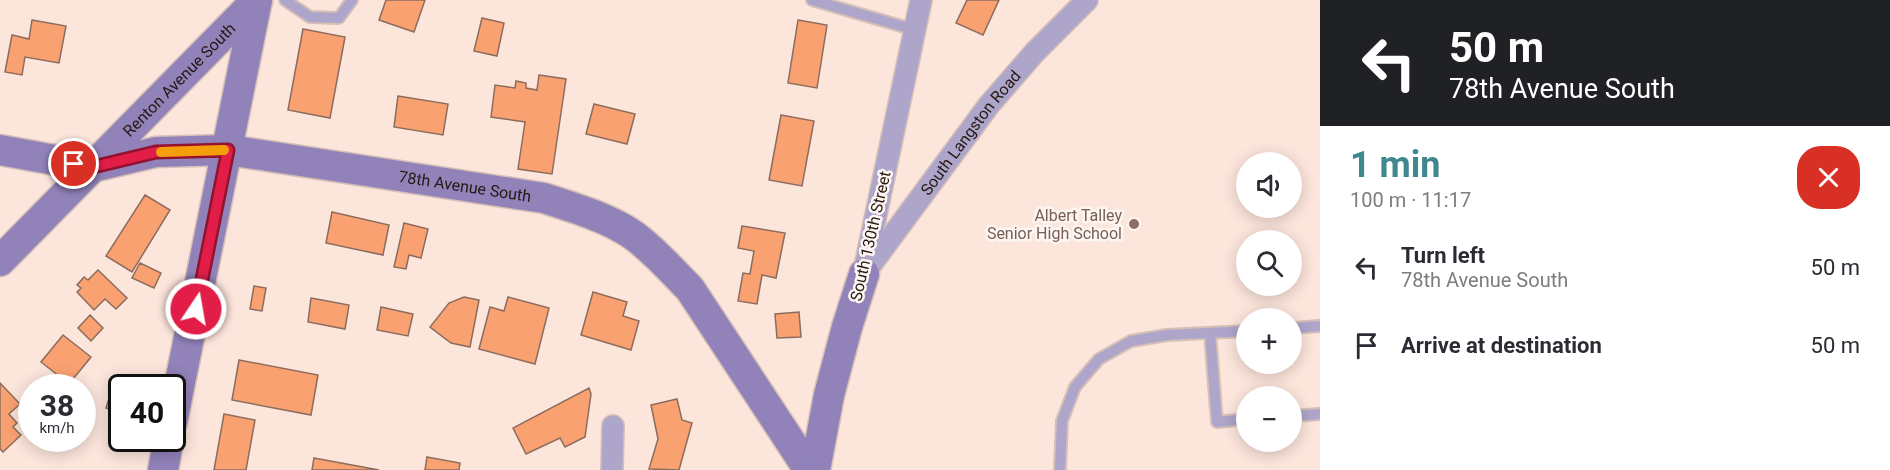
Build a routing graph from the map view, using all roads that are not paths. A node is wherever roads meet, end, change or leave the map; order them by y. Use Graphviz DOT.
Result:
graph roads {
  1 [pos="257,0"];
  2 [pos="285,0"];
  3 [pos="352,0"];
  4 [pos="812,0"];
  5 [pos="921,0"];
  6 [pos="1087,0"];
  7 [pos="915,30"];
  8 [pos="0,150"];
  9 [pos="228,150"];
  10 [pos="93,167"];
  11 [pos="0,261"];
  12 [pos="864,274"];
  13 [pos="1320,326"];
  14 [pos="1302,327"];
  15 [pos="1236,332"];
  16 [pos="1210,333"];
  17 [pos="182,374"];
  18 [pos="1320,414"];
  19 [pos="1302,415"];
  20 [pos="1236,420"];
  21 [pos="613,426"];
  22 [pos="166,452"];
  23 [pos="163,470"];
  24 [pos="612,470"];
  25 [pos="809,470"];
  26 [pos="815,470"];
  27 [pos="1060,470"];
  1 -- 9 [label="street"];
  1 -- 10 [label="street, Renton Avenue South"];
  2 -- 3 [label="lane"];
  4 -- 7 [label="lane"];
  5 -- 7 [label="street, South 130th Street"];
  6 -- 12 [label="street, South Langston Road"];
  7 -- 12 [label="street, South 130th Street"];
  8 -- 10 [label="street, 78th Avenue South"];
  9 -- 10 [label="street, 78th Avenue South"];
  9 -- 17 [label="street"];
  9 -- 25 [label="street, 78th Avenue South"];
  10 -- 11 [label="street, Renton Avenue South"];
  12 -- 26 [label="street, South 130th Street"];
  13 -- 14 [label="lane"];
  15 -- 16 [label="lane"];
  16 -- 20 [label="lane"];
  16 -- 27 [label="lane"];
  18 -- 19 [label="lane"];
  21 -- 24 [label="street"];
  22 -- 23 [label="street"];
}
